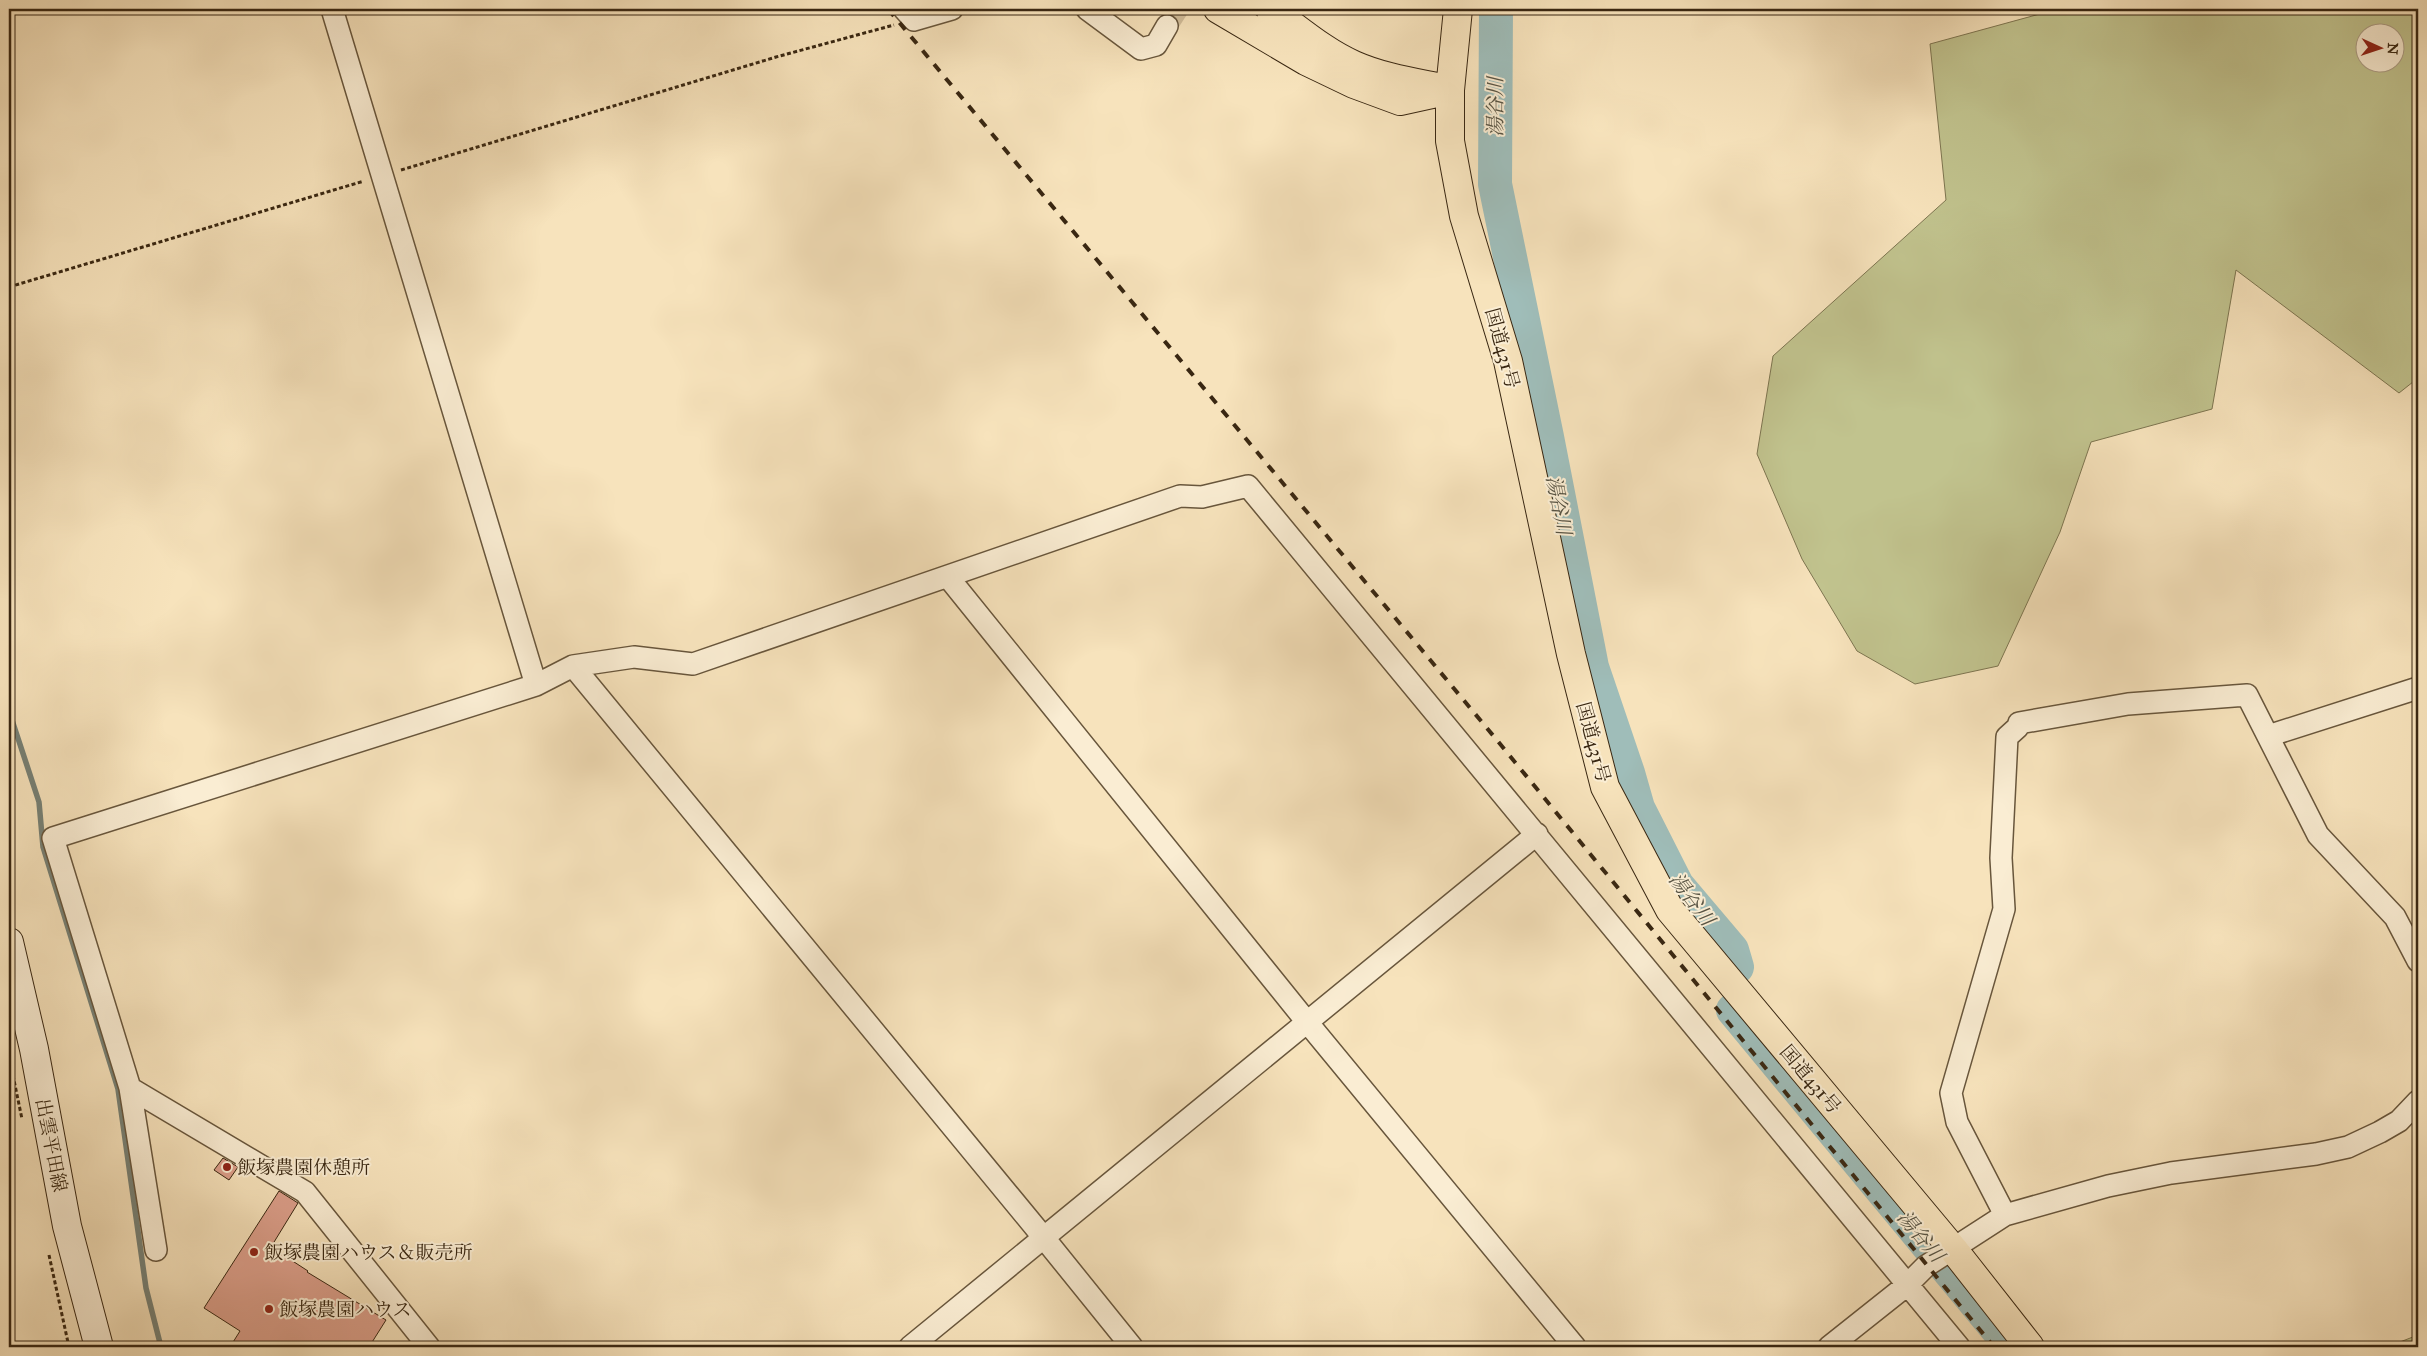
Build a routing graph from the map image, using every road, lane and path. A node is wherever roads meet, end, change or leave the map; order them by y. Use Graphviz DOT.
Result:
graph roads {
  1 [pos="332,9"];
  2 [pos="952,9"];
  3 [pos="1087,9"];
  4 [pos="1218,9"];
  5 [pos="1270,9"];
  6 [pos="1458,9"];
  7 [pos="909,14"];
  8 [pos="1167,26"];
  9 [pos="1450,90"];
  10 [pos="381,176"];
  11 [pos="9,286"];
  12 [pos="948,577"];
  13 [pos="573,666"];
  14 [pos="536,685"];
  15 [pos="2418,688"];
  16 [pos="2268,736"];
  17 [pos="1537,834"];
  18 [pos="9,942"];
  19 [pos="2418,961"];
  20 [pos="1307,1022"];
  21 [pos="130,1088"];
  22 [pos="2418,1101"];
  23 [pos="2005,1215"];
  24 [pos="1044,1238"];
  25 [pos="1953,1249"];
  26 [pos="156,1250"];
  27 [pos="1907,1285"];
  28 [pos="99,1347"];
  29 [pos="429,1347"];
  30 [pos="910,1347"];
  31 [pos="1132,1347"];
  32 [pos="1575,1347"];
  33 [pos="1830,1347"];
  34 [pos="1960,1347"];
  35 [pos="2030,1347"];
  1 -- 10 [label="street"];
  2 -- 7 [label="street"];
  3 -- 8 [label="street"];
  4 -- 9 [label="highway"];
  5 -- 9 [label="highway"];
  6 -- 9 [label="highway, 国道431号"];
  7 -- 10 [label="path"];
  9 -- 25 [label="highway, 国道431号"];
  10 -- 11 [label="path"];
  10 -- 14 [label="street"];
  12 -- 13 [label="street"];
  12 -- 17 [label="street"];
  12 -- 20 [label="street"];
  13 -- 14 [label="street"];
  13 -- 24 [label="street"];
  14 -- 21 [label="street"];
  15 -- 16 [label="street"];
  16 -- 19 [label="street"];
  16 -- 23 [label="street"];
  17 -- 20 [label="street"];
  17 -- 27 [label="street"];
  18 -- 28 [label="main road, 出雲平田線"];
  20 -- 24 [label="street"];
  20 -- 32 [label="street"];
  21 -- 26 [label="street"];
  21 -- 29 [label="street"];
  22 -- 23 [label="street"];
  23 -- 25 [label="street"];
  24 -- 30 [label="street"];
  24 -- 31 [label="street"];
  25 -- 27 [label="street"];
  25 -- 35 [label="highway, 国道431号"];
  27 -- 33 [label="street"];
  27 -- 34 [label="street"];
}
